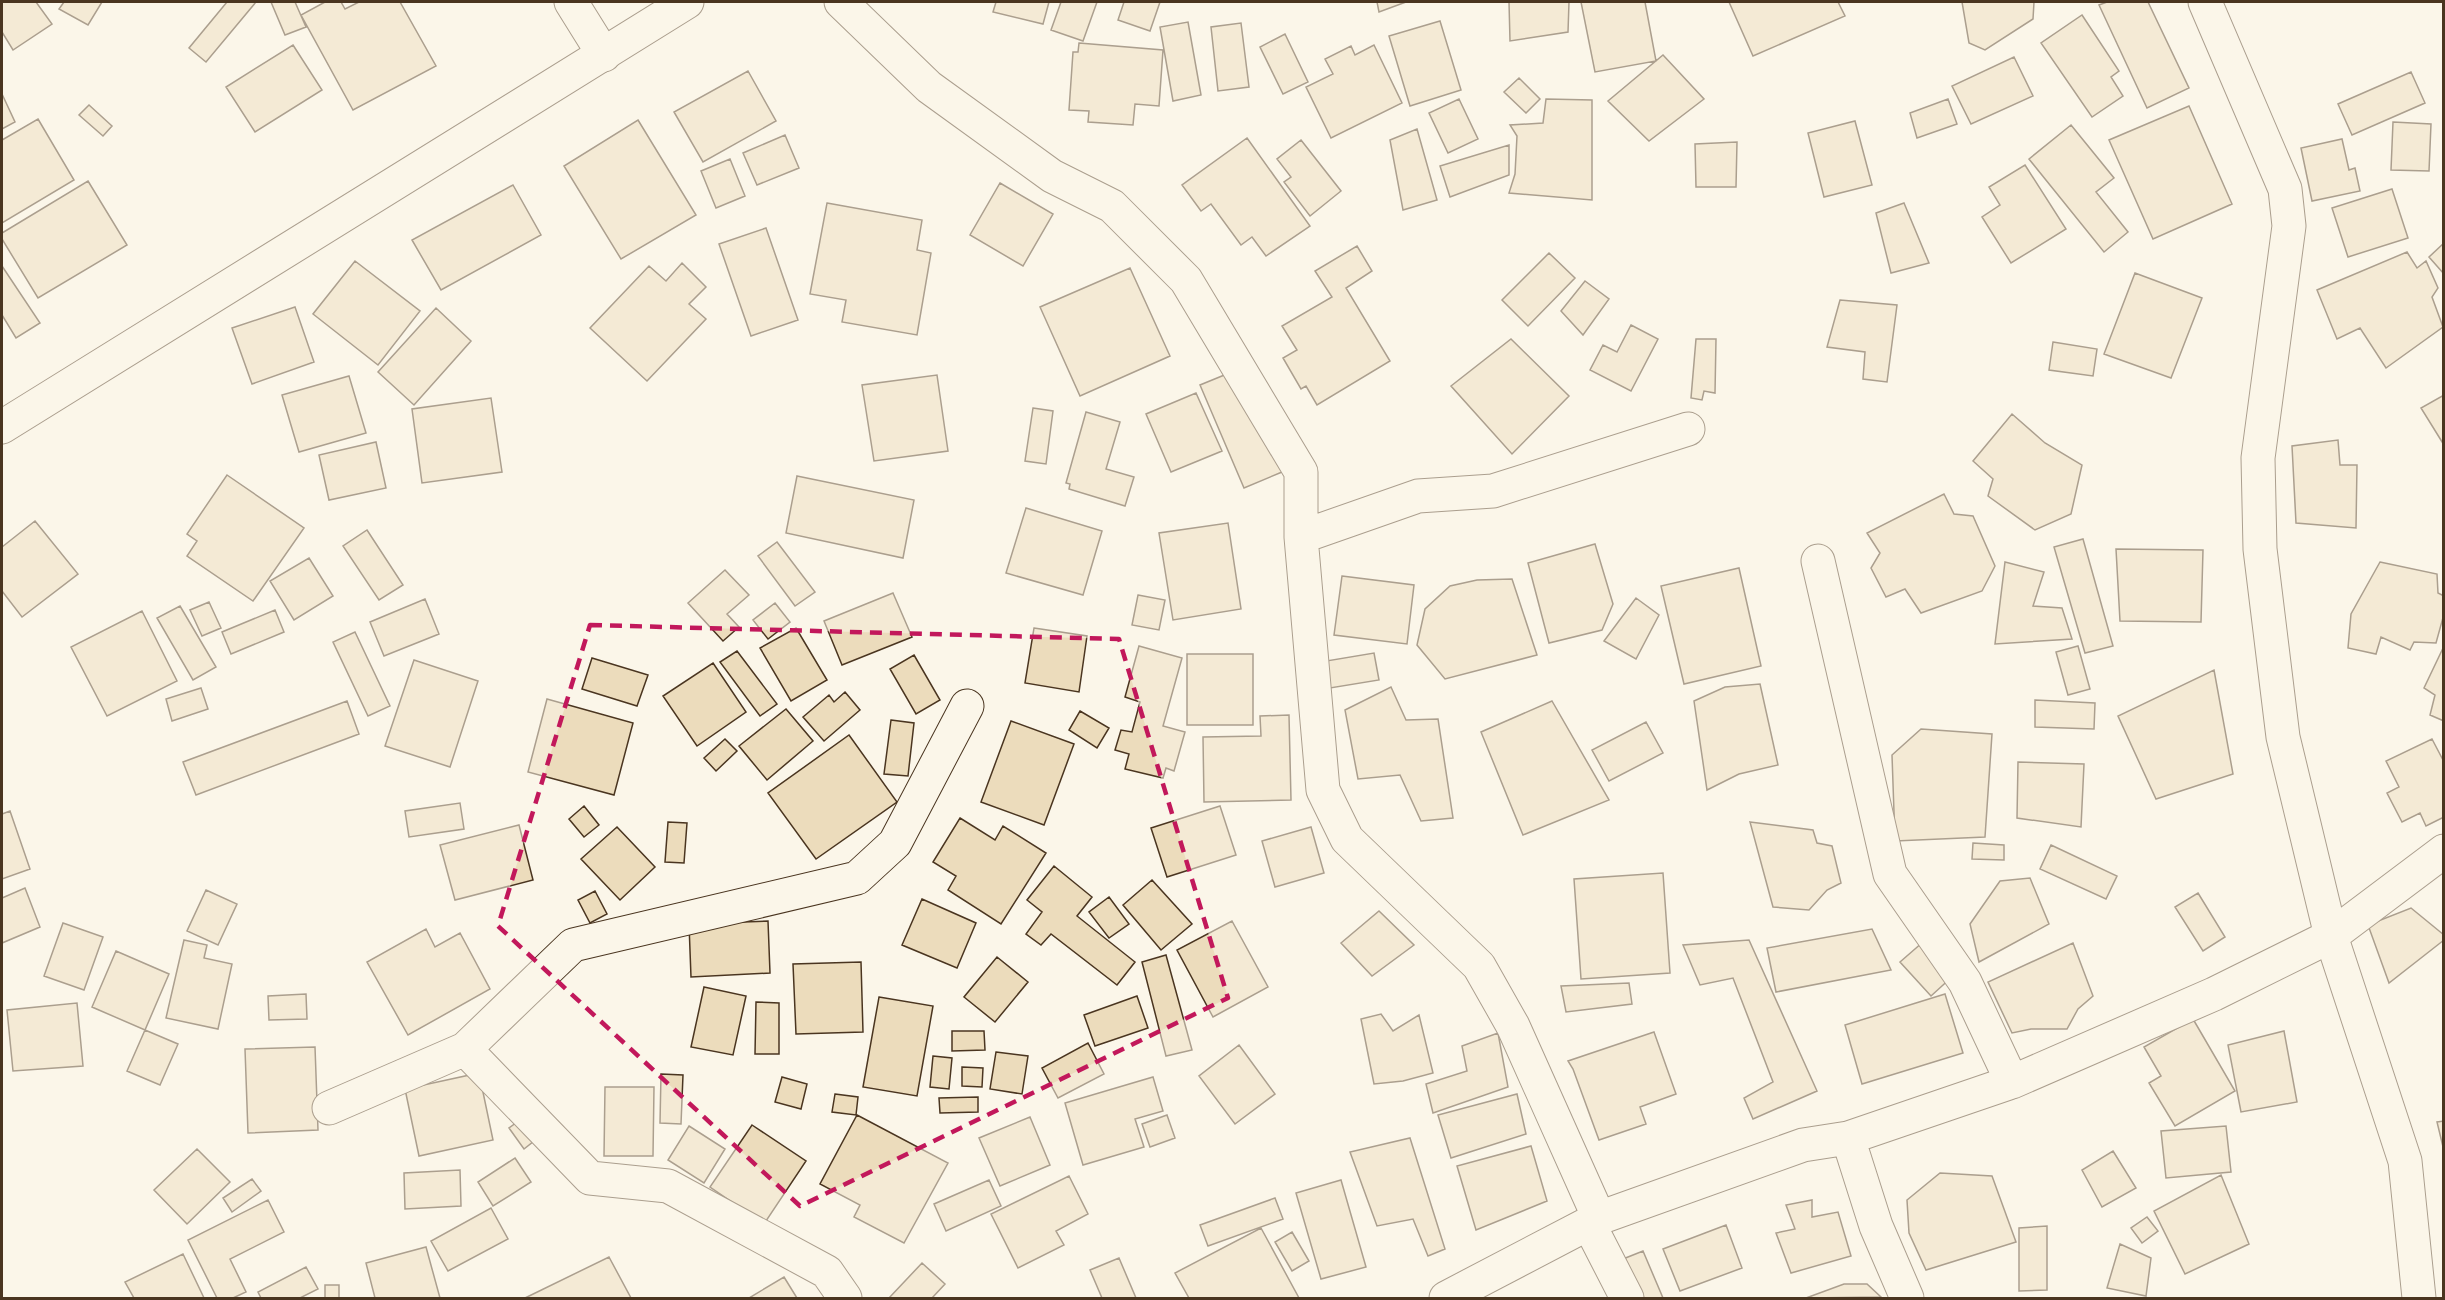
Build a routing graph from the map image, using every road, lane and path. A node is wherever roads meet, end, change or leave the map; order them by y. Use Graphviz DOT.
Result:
graph roads {
  1 [pos="571,2"];
  2 [pos="687,2"];
  3 [pos="842,2"];
  4 [pos="2205,2"];
  5 [pos="604,55"];
  6 [pos="2,427"];
  7 [pos="1688,429"];
  8 [pos="1301,537"];
  9 [pos="1818,561"];
  10 [pos="967,706"];
  11 [pos="2444,851"];
  12 [pos="2331,936"];
  13 [pos="465,1049"];
  14 [pos="2012,1082"];
  15 [pos="329,1108"];
  16 [pos="1848,1138"];
  17 [pos="1594,1221"];
  18 [pos="845,1299"];
  19 [pos="1446,1299"];
  20 [pos="1627,1299"];
  21 [pos="1907,1299"];
  22 [pos="2419,1299"];
  1 -- 5 [label="street"];
  2 -- 5 [label="street"];
  3 -- 8 [label="street"];
  4 -- 12 [label="street"];
  5 -- 6 [label="street"];
  7 -- 8 [label="street"];
  8 -- 17 [label="street"];
  9 -- 14 [label="street"];
  10 -- 13 [label="street"];
  11 -- 12 [label="street"];
  12 -- 14 [label="street"];
  12 -- 22 [label="street"];
  13 -- 15 [label="street"];
  13 -- 18 [label="street"];
  14 -- 16 [label="street"];
  16 -- 17 [label="street"];
  16 -- 21 [label="street"];
  17 -- 19 [label="street"];
  17 -- 20 [label="street"];
}
